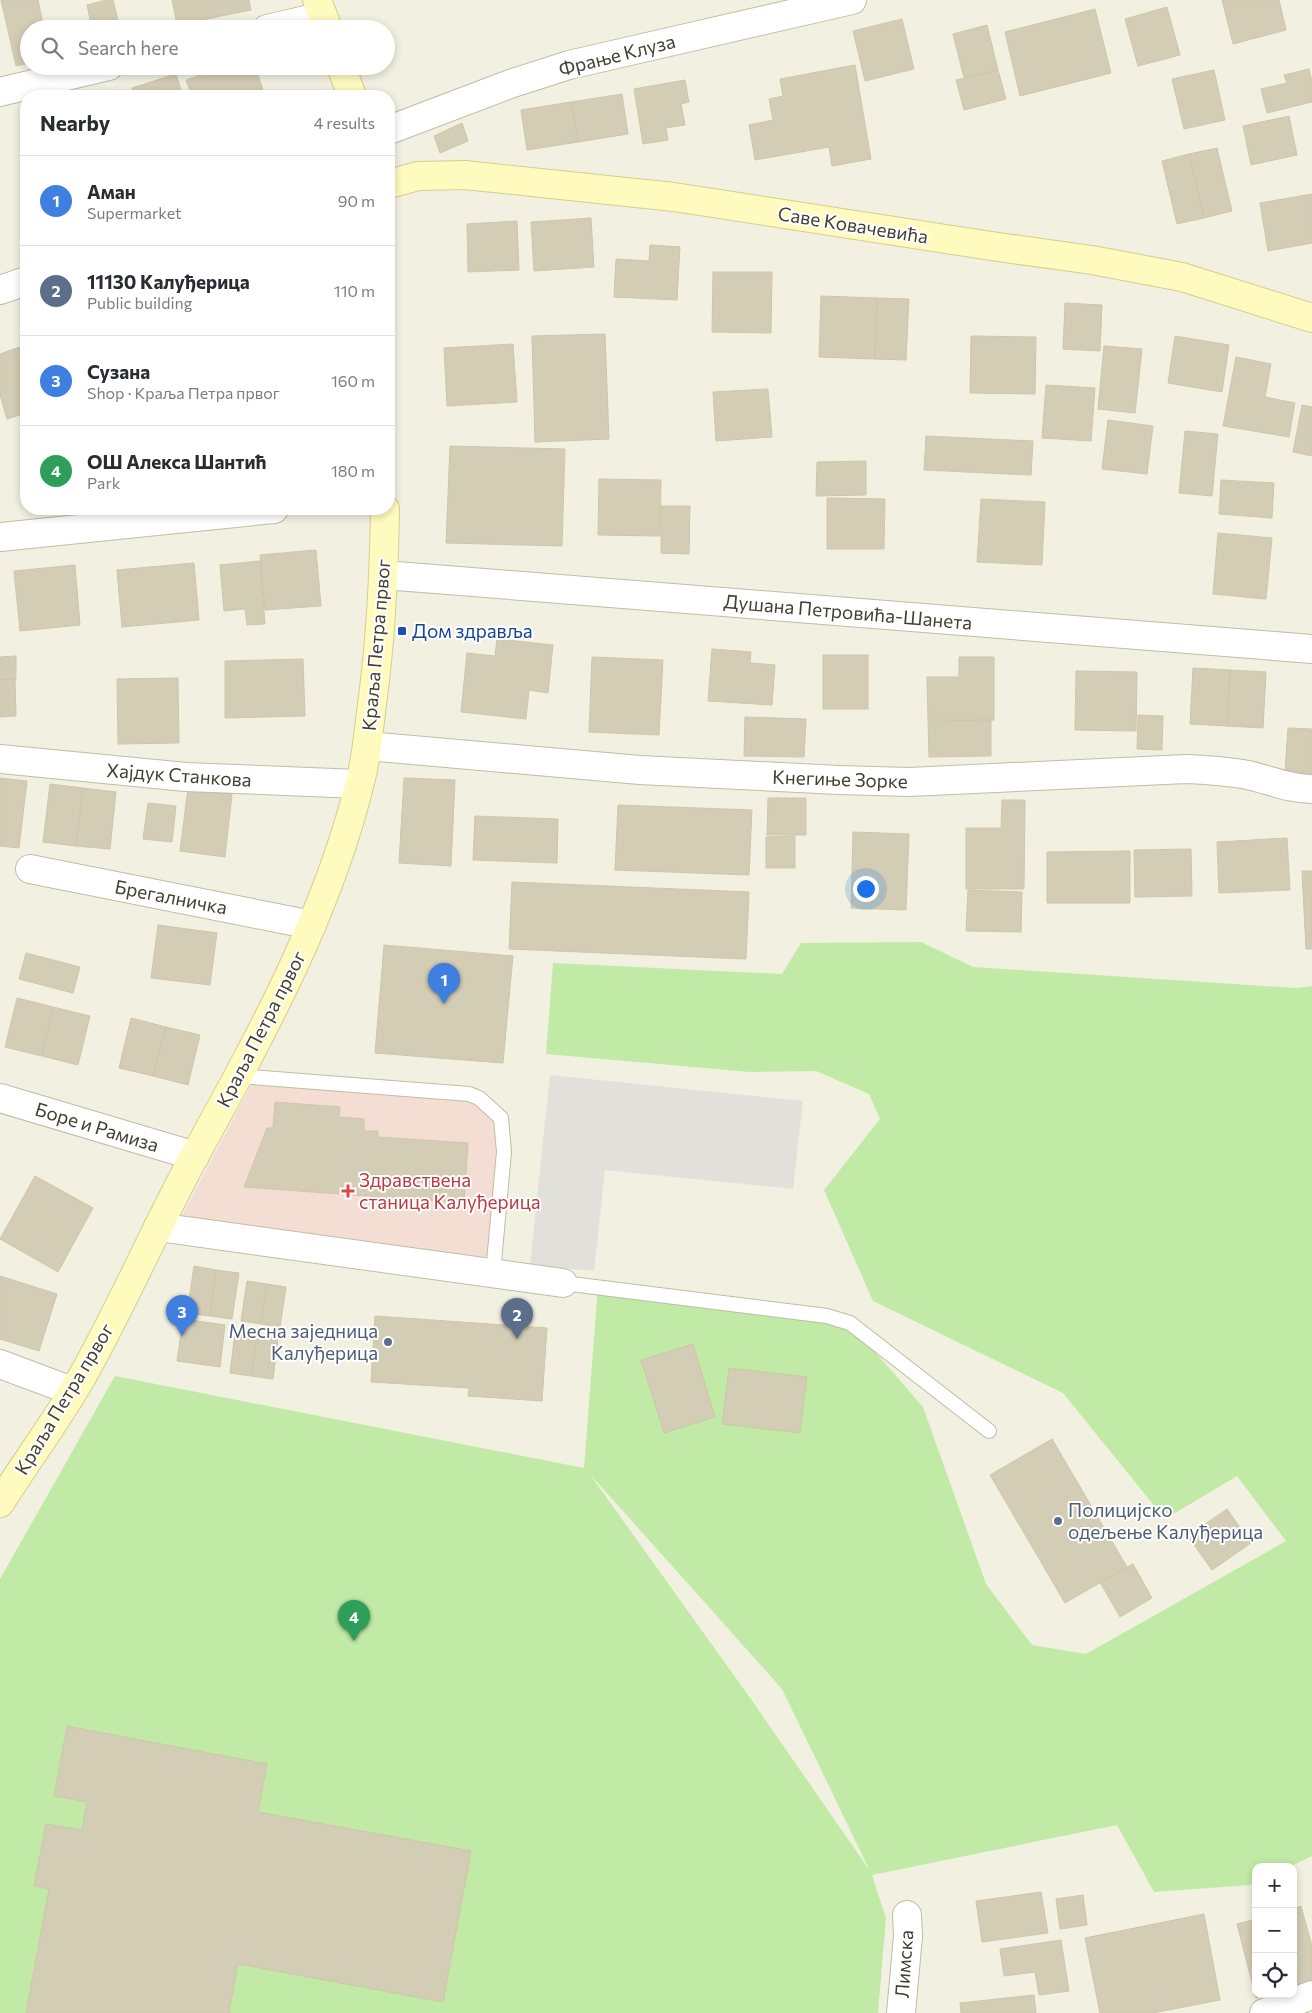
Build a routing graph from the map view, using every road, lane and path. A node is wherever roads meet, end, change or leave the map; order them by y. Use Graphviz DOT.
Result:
graph roads {
  1 [pos="852,0"];
  2 [pos="323,15"];
  3 [pos="303,20"];
  4 [pos="71,75"];
  5 [pos="344,75"];
  6 [pos="350,90"];
  7 [pos="0,92"];
  8 [pos="395,128"];
  9 [pos="395,182"];
  10 [pos="20,283"];
  11 [pos="0,290"];
  12 [pos="1312,318"];
  13 [pos="217,515"];
  14 [pos="385,515"];
  15 [pos="0,538"];
  16 [pos="384,575"];
  17 [pos="1312,649"];
  18 [pos="367,746"];
  19 [pos="0,760"];
  20 [pos="359,784"];
  21 [pos="1312,789"];
  22 [pos="30,869"];
  23 [pos="312,925"];
  24 [pos="239,1076"];
  25 [pos="0,1098"];
  26 [pos="195,1156"];
  27 [pos="158,1227"];
  28 [pos="493,1274"];
  29 [pos="563,1282"];
  30 [pos="0,1364"];
  31 [pos="72,1391"];
  32 [pos="989,1431"];
  33 [pos="0,1503"];
  34 [pos="906,1915"];
  35 [pos="1312,1995"];
  36 [pos="901,2013"];
  37 [pos="1264,2013"];
  1 -- 8 [label="street, Фрање Клуза"];
  2 -- 3 [label="street"];
  4 -- 7 [label="street"];
  5 -- 6 [label="street"];
  9 -- 12 [label="street, Саве Ковачевића"];
  10 -- 11 [label="street"];
  13 -- 15 [label="street"];
  14 -- 16 [label="street, Краља Петра првог"];
  16 -- 17 [label="street, Душана Петровића-Шанета"];
  16 -- 18 [label="street, Краља Петра првог"];
  18 -- 20 [label="street, Краља Петра првог"];
  18 -- 21 [label="street, Кнегиње Зорке"];
  19 -- 20 [label="street, Хајдук Станкова"];
  20 -- 23 [label="street, Краља Петра првог"];
  22 -- 23 [label="street, Брегалничка"];
  23 -- 24 [label="street, Краља Петра првог"];
  24 -- 26 [label="street, Краља Петра првог"];
  24 -- 28 [label="lane"];
  25 -- 26 [label="street, Боре и Рамиза"];
  26 -- 27 [label="street, Краља Петра првог"];
  27 -- 28 [label="street"];
  27 -- 31 [label="street, Краља Петра првог"];
  28 -- 29 [label="street"];
  29 -- 32 [label="lane"];
  30 -- 31 [label="street"];
  31 -- 33 [label="street, Краља Петра првог"];
  34 -- 36 [label="street, Лимска"];
  35 -- 37 [label="street"];
}
